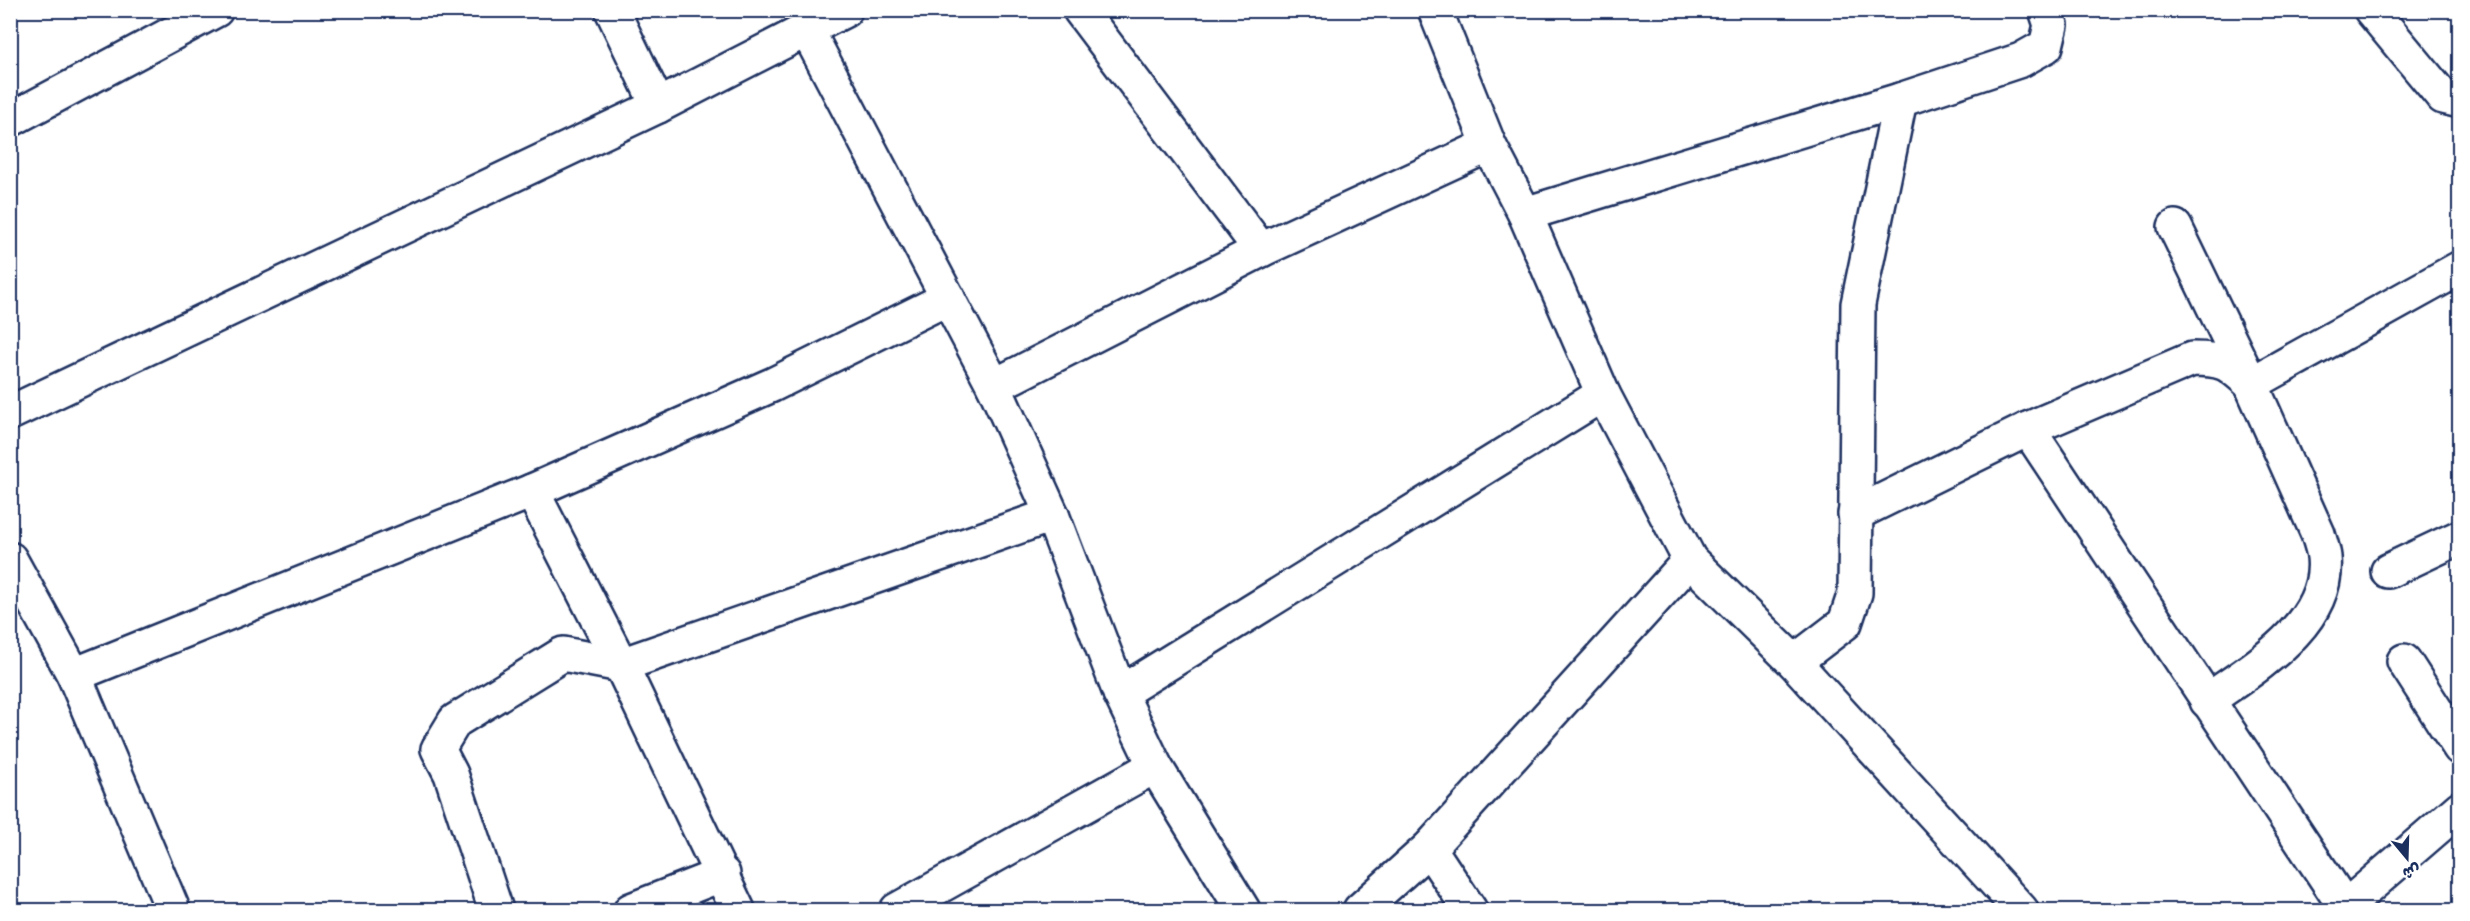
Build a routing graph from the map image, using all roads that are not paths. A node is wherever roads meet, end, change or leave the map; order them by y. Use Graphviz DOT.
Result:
graph roads {
  1 [pos="216,10"];
  2 [pos="612,10"];
  3 [pos="845,10"];
  4 [pos="1080,10"];
  5 [pos="1435,10"];
  6 [pos="2046,10"];
  7 [pos="2370,10"];
  8 [pos="807,30"];
  9 [pos="1900,100"];
  10 [pos="2460,101"];
  11 [pos="658,106"];
  12 [pos="10,120"];
  13 [pos="1489,145"];
  14 [pos="1525,214"];
  15 [pos="2175,227"];
  16 [pos="1261,250"];
  17 [pos="2460,268"];
  18 [pos="948,298"];
  19 [pos="2251,384"];
  20 [pos="994,386"];
  21 [pos="1603,394"];
  22 [pos="10,413"];
  23 [pos="2028,429"];
  24 [pos="532,491"];
  25 [pos="1855,513"];
  26 [pos="1052,515"];
  27 [pos="2460,537"];
  28 [pos="10,559"];
  29 [pos="1690,560"];
  30 [pos="2388,571"];
  31 [pos="2404,661"];
  32 [pos="1794,662"];
  33 [pos="621,665"];
  34 [pos="74,675"];
  35 [pos="1120,693"];
  36 [pos="2207,701"];
  37 [pos="2460,748"];
  38 [pos="1155,766"];
  39 [pos="2460,808"];
  40 [pos="1429,848"];
  41 [pos="723,874"];
  42 [pos="2344,909"];
  43 [pos="172,910"];
  44 [pos="496,910"];
  45 [pos="632,910"];
  46 [pos="738,910"];
  47 [pos="897,910"];
  48 [pos="1243,910"];
  49 [pos="1360,910"];
  50 [pos="1470,910"];
  51 [pos="2021,910"];
  1 -- 12 [label="street"];
  2 -- 11 [label="street"];
  3 -- 8 [label="street"];
  4 -- 16 [label="street"];
  5 -- 13 [label="street"];
  6 -- 9 [label="street"];
  7 -- 10 [label="street"];
  8 -- 11 [label="street"];
  8 -- 18 [label="street"];
  9 -- 14 [label="street"];
  9 -- 25 [label="street"];
  11 -- 22 [label="street"];
  13 -- 14 [label="street"];
  13 -- 16 [label="street"];
  14 -- 21 [label="street"];
  15 -- 19 [label="street"];
  16 -- 20 [label="street"];
  17 -- 19 [label="street"];
  18 -- 20 [label="street"];
  18 -- 24 [label="street"];
  19 -- 23 [label="street"];
  19 -- 36 [label="street"];
  20 -- 26 [label="street"];
  21 -- 29 [label="street"];
  21 -- 35 [label="street"];
  23 -- 25 [label="street"];
  23 -- 36 [label="street"];
  24 -- 33 [label="street"];
  24 -- 34 [label="street"];
  25 -- 32 [label="street"];
  26 -- 33 [label="street"];
  26 -- 35 [label="street"];
  27 -- 30 [label="street"];
  28 -- 34 [label="street"];
  29 -- 32 [label="street"];
  29 -- 40 [label="street"];
  31 -- 37 [label="street"];
  32 -- 51 [label="street"];
  33 -- 41 [label="street"];
  33 -- 44 [label="street"];
  34 -- 43 [label="street"];
  35 -- 38 [label="street"];
  36 -- 42 [label="street"];
  38 -- 47 [label="street"];
  38 -- 48 [label="street"];
  39 -- 42 [label="street"];
  40 -- 49 [label="street"];
  40 -- 50 [label="street"];
  41 -- 45 [label="street"];
  41 -- 46 [label="street"];
}
